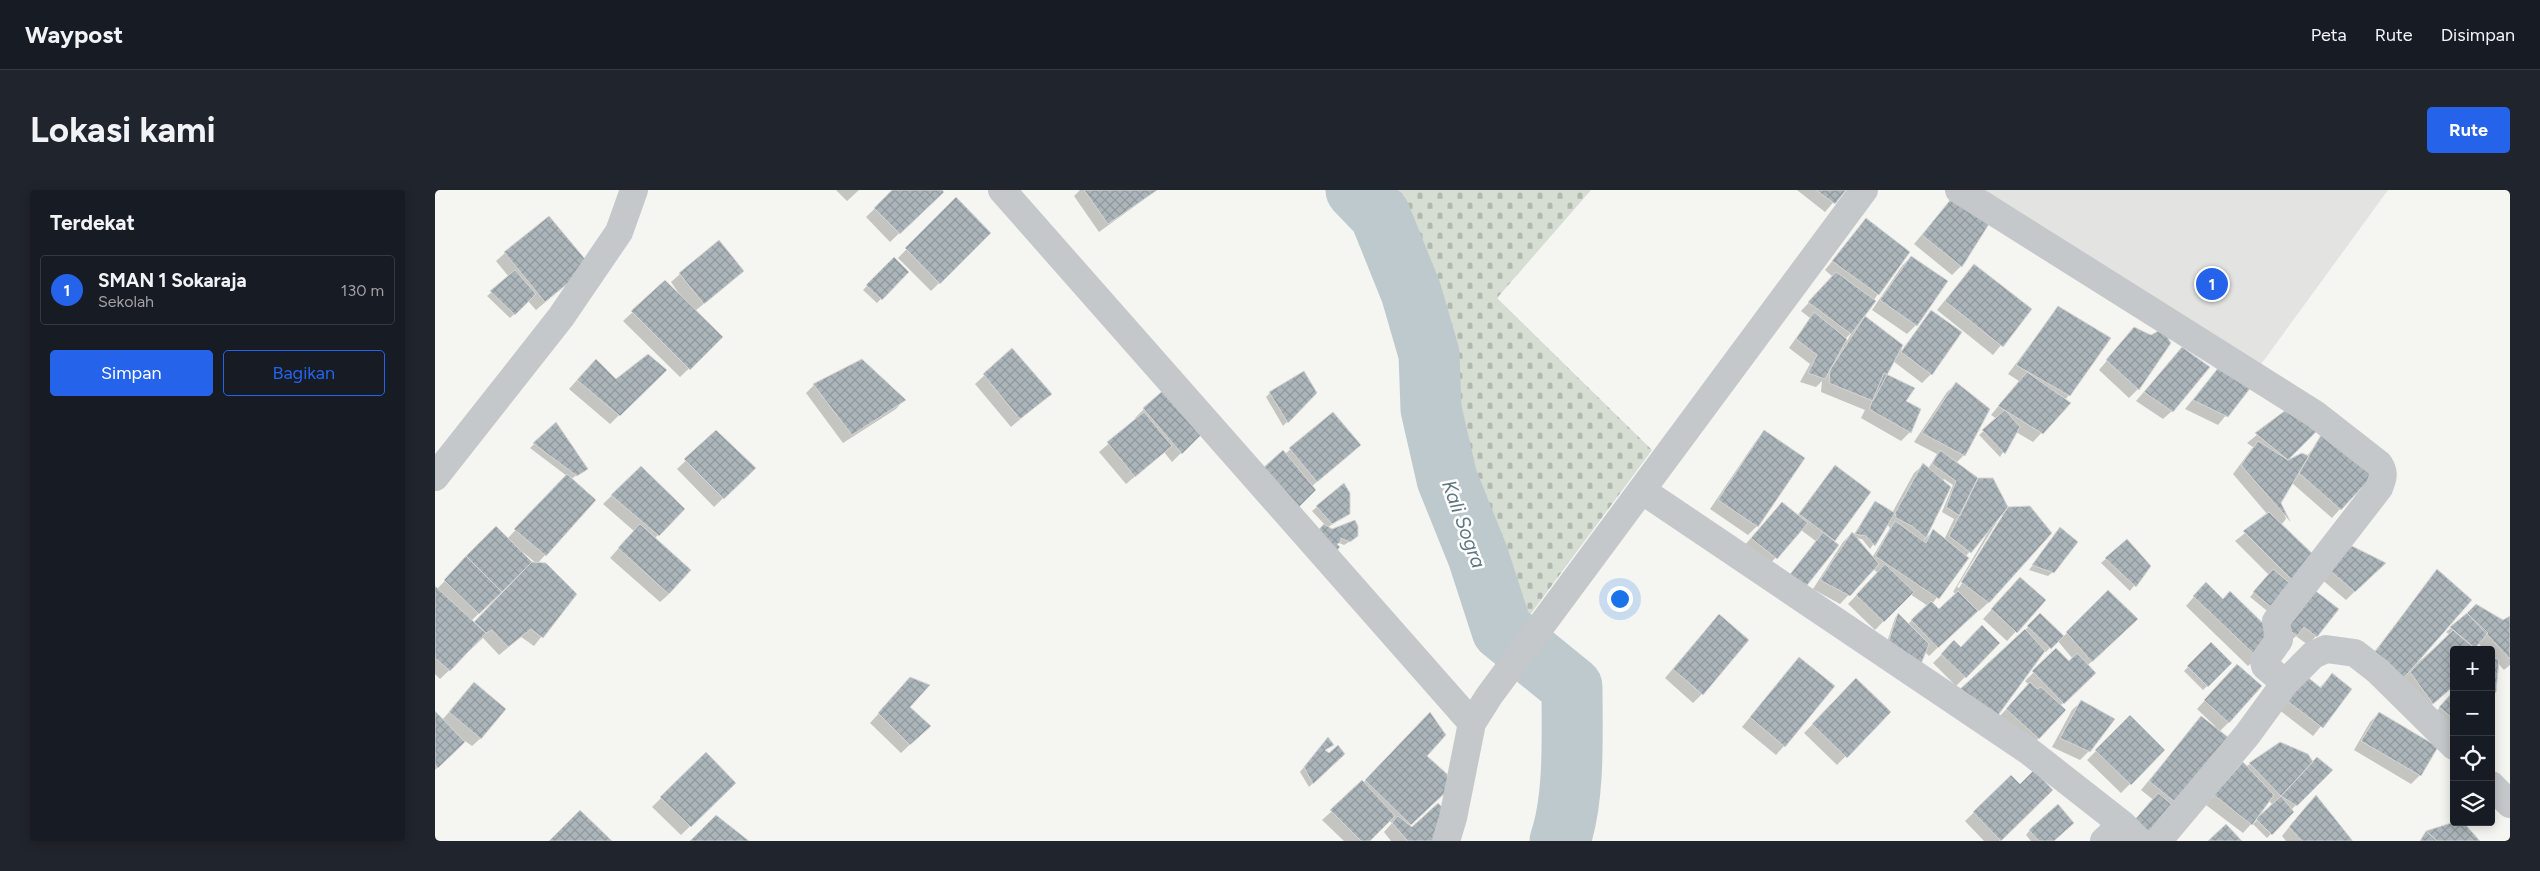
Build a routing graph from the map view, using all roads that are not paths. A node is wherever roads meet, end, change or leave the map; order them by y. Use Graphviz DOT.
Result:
graph roads {
  1 [pos="634,190"];
  2 [pos="1002,190"];
  3 [pos="1864,190"];
  4 [pos="1959,190"];
  5 [pos="435,477"];
  6 [pos="1643,491"];
  7 [pos="2285,683"];
  8 [pos="1473,723"];
  9 [pos="2450,742"];
  10 [pos="2495,788"];
  11 [pos="2510,804"];
  12 [pos="2122,835"];
  13 [pos="1446,841"];
  14 [pos="2158,841"];
  1 -- 5 [label="street"];
  2 -- 8 [label="street"];
  3 -- 6 [label="street"];
  4 -- 7 [label="street"];
  6 -- 8 [label="street"];
  6 -- 12 [label="street"];
  7 -- 9 [label="street"];
  7 -- 14 [label="street"];
  8 -- 13 [label="street"];
  10 -- 11 [label="street"];
}
